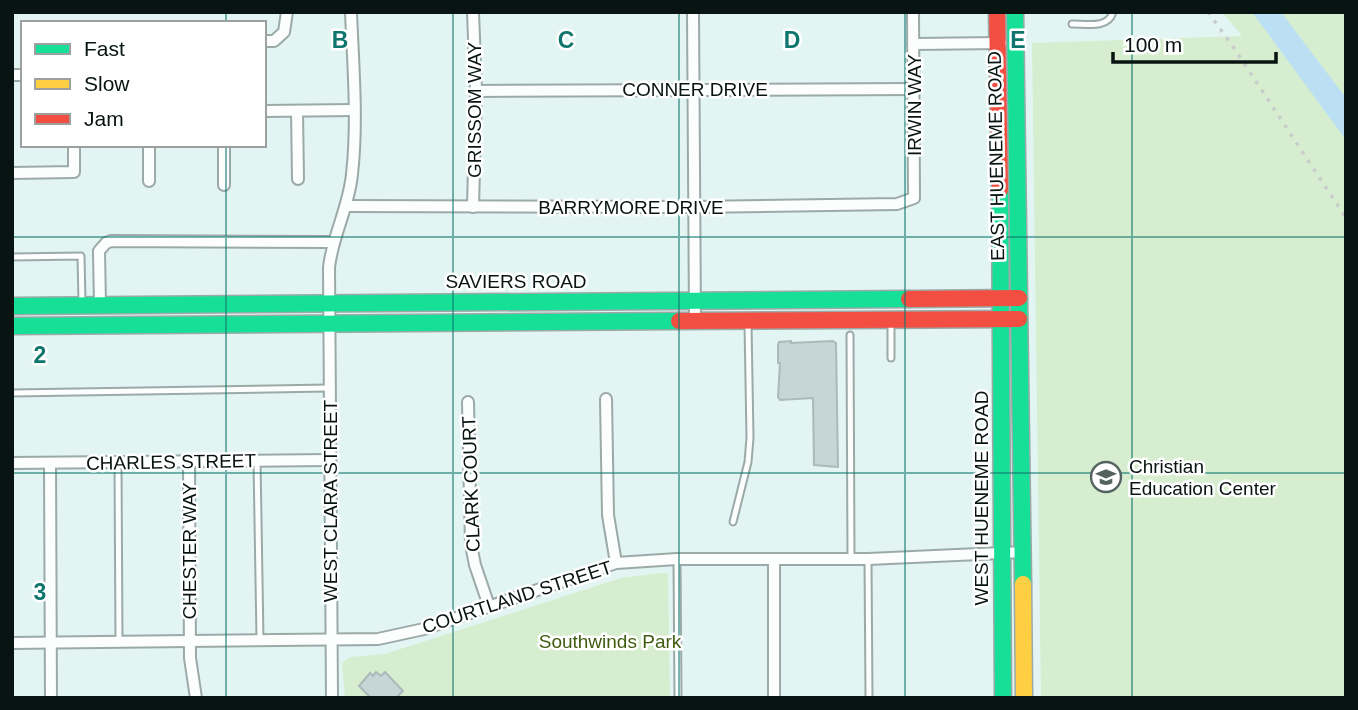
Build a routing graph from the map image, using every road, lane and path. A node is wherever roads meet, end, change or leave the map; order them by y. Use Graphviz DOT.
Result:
graph roads {
  1 [pos="287,12"];
  2 [pos="351,12"];
  3 [pos="473,12"];
  4 [pos="694,12"];
  5 [pos="913,12"];
  6 [pos="997,12"];
  7 [pos="1014,12"];
  8 [pos="1113,12"];
  9 [pos="1072,24"];
  10 [pos="269,41"];
  11 [pos="997,43"];
  12 [pos="1015,43"];
  13 [pos="913,44"];
  14 [pos="695,89"];
  15 [pos="914,89"];
  16 [pos="476,91"];
  17 [pos="354,110"];
  18 [pos="266,111"];
  19 [pos="297,111"];
  20 [pos="74,147"];
  21 [pos="149,147"];
  22 [pos="224,147"];
  23 [pos="12,173"];
  24 [pos="299,180"];
  25 [pos="149,181"];
  26 [pos="224,185"];
  27 [pos="914,198"];
  28 [pos="347,206"];
  29 [pos="473,207"];
  30 [pos="694,207"];
  31 [pos="332,242"];
  32 [pos="12,257"];
  33 [pos="1001,298"];
  34 [pos="1019,298"];
  35 [pos="695,301"];
  36 [pos="328,304"];
  37 [pos="83,305"];
  38 [pos="100,305"];
  39 [pos="12,306"];
  40 [pos="1002,319"];
  41 [pos="1019,319"];
  42 [pos="695,321"];
  43 [pos="748,321"];
  44 [pos="891,321"];
  45 [pos="329,323"];
  46 [pos="12,326"];
  47 [pos="850,335"];
  48 [pos="891,358"];
  49 [pos="329,388"];
  50 [pos="12,393"];
  51 [pos="606,399"];
  52 [pos="468,402"];
  53 [pos="330,460"];
  54 [pos="189,461"];
  55 [pos="257,461"];
  56 [pos="118,462"];
  57 [pos="12,463"];
  58 [pos="50,463"];
  59 [pos="733,522"];
  60 [pos="1002,552"];
  61 [pos="1022,552"];
  62 [pos="677,559"];
  63 [pos="851,559"];
  64 [pos="868,559"];
  65 [pos="774,560"];
  66 [pos="616,563"];
  67 [pos="489,606"];
  68 [pos="330,640"];
  69 [pos="190,641"];
  70 [pos="260,641"];
  71 [pos="120,642"];
  72 [pos="12,643"];
  73 [pos="51,643"];
  74 [pos="51,698"];
  75 [pos="196,698"];
  76 [pos="332,698"];
  77 [pos="678,698"];
  78 [pos="774,698"];
  79 [pos="870,698"];
  80 [pos="1003,698"];
  81 [pos="1024,698"];
  1 -- 10 [label="street"];
  2 -- 17 [label="street, WEST CLARA STREET"];
  3 -- 16 [label="street, GRISSOM WAY"];
  4 -- 14 [label="street"];
  5 -- 13 [label="street, IRWIN WAY"];
  6 -- 11 [label="main road, EAST HUENEME ROAD"];
  7 -- 12 [label="main road, EAST HUENEME ROAD"];
  8 -- 9 [label="lane"];
  11 -- 12 [label="street"];
  11 -- 13 [label="street"];
  11 -- 33 [label="main road, EAST HUENEME ROAD"];
  12 -- 34 [label="main road, EAST HUENEME ROAD"];
  13 -- 15 [label="street, IRWIN WAY"];
  14 -- 15 [label="street, CONNER DRIVE"];
  14 -- 16 [label="street, CONNER DRIVE"];
  14 -- 30 [label="street"];
  15 -- 27 [label="street, IRWIN WAY"];
  16 -- 29 [label="street, GRISSOM WAY"];
  17 -- 19 [label="street"];
  17 -- 28 [label="street, WEST CLARA STREET"];
  18 -- 19 [label="street"];
  19 -- 24 [label="street"];
  20 -- 23 [label="street"];
  21 -- 25 [label="street"];
  22 -- 26 [label="street"];
  27 -- 30 [label="street, BARRYMORE DRIVE"];
  28 -- 29 [label="street, BARRYMORE DRIVE"];
  28 -- 31 [label="street, WEST CLARA STREET"];
  29 -- 30 [label="street, BARRYMORE DRIVE"];
  30 -- 35 [label="street"];
  31 -- 36 [label="street, WEST CLARA STREET"];
  31 -- 38 [label="street"];
  32 -- 37 [label="lane"];
  33 -- 34 [label="main road, SAVIERS ROAD"];
  33 -- 35 [label="main road, SAVIERS ROAD"];
  33 -- 40 [label="main road, WEST HUENEME ROAD"];
  34 -- 41 [label="main road, WEST HUENEME ROAD"];
  35 -- 36 [label="main road, SAVIERS ROAD"];
  35 -- 42 [label="street"];
  36 -- 38 [label="main road, SAVIERS ROAD"];
  36 -- 45 [label="street, WEST CLARA STREET"];
  37 -- 38 [label="main road, SAVIERS ROAD"];
  37 -- 39 [label="main road, SAVIERS ROAD"];
  40 -- 41 [label="main road"];
  40 -- 44 [label="main road"];
  40 -- 60 [label="main road, WEST HUENEME ROAD"];
  41 -- 61 [label="main road, WEST HUENEME ROAD"];
  42 -- 43 [label="main road"];
  42 -- 45 [label="main road"];
  43 -- 44 [label="main road"];
  43 -- 59 [label="lane"];
  44 -- 48 [label="lane"];
  45 -- 46 [label="main road"];
  45 -- 49 [label="street, WEST CLARA STREET"];
  47 -- 63 [label="lane"];
  49 -- 50 [label="lane"];
  49 -- 53 [label="street, WEST CLARA STREET"];
  51 -- 66 [label="street"];
  52 -- 67 [label="street, CLARK COURT"];
  53 -- 55 [label="street, CHARLES STREET"];
  53 -- 68 [label="street, WEST CLARA STREET"];
  54 -- 55 [label="street, CHARLES STREET"];
  54 -- 56 [label="street, CHARLES STREET"];
  54 -- 69 [label="street, CHESTER WAY"];
  55 -- 70 [label="lane"];
  56 -- 58 [label="street, CHARLES STREET"];
  56 -- 71 [label="lane"];
  57 -- 58 [label="street, CHARLES STREET"];
  58 -- 73 [label="street"];
  60 -- 61 [label="street, COURTLAND STREET"];
  60 -- 64 [label="street, COURTLAND STREET"];
  60 -- 80 [label="main road, WEST HUENEME ROAD"];
  61 -- 81 [label="main road, WEST HUENEME ROAD"];
  62 -- 65 [label="street, COURTLAND STREET"];
  62 -- 66 [label="street, COURTLAND STREET"];
  62 -- 77 [label="lane"];
  63 -- 64 [label="street, COURTLAND STREET"];
  63 -- 65 [label="street, COURTLAND STREET"];
  64 -- 79 [label="lane"];
  65 -- 78 [label="street"];
  66 -- 67 [label="street, COURTLAND STREET"];
  67 -- 68 [label="street, COURTLAND STREET"];
  68 -- 70 [label="street, COURTLAND STREET"];
  68 -- 76 [label="street, WEST CLARA STREET"];
  69 -- 70 [label="street, COURTLAND STREET"];
  69 -- 71 [label="street, COURTLAND STREET"];
  69 -- 75 [label="street, CHESTER WAY"];
  71 -- 73 [label="street, COURTLAND STREET"];
  72 -- 73 [label="street, COURTLAND STREET"];
  73 -- 74 [label="street"];
}
